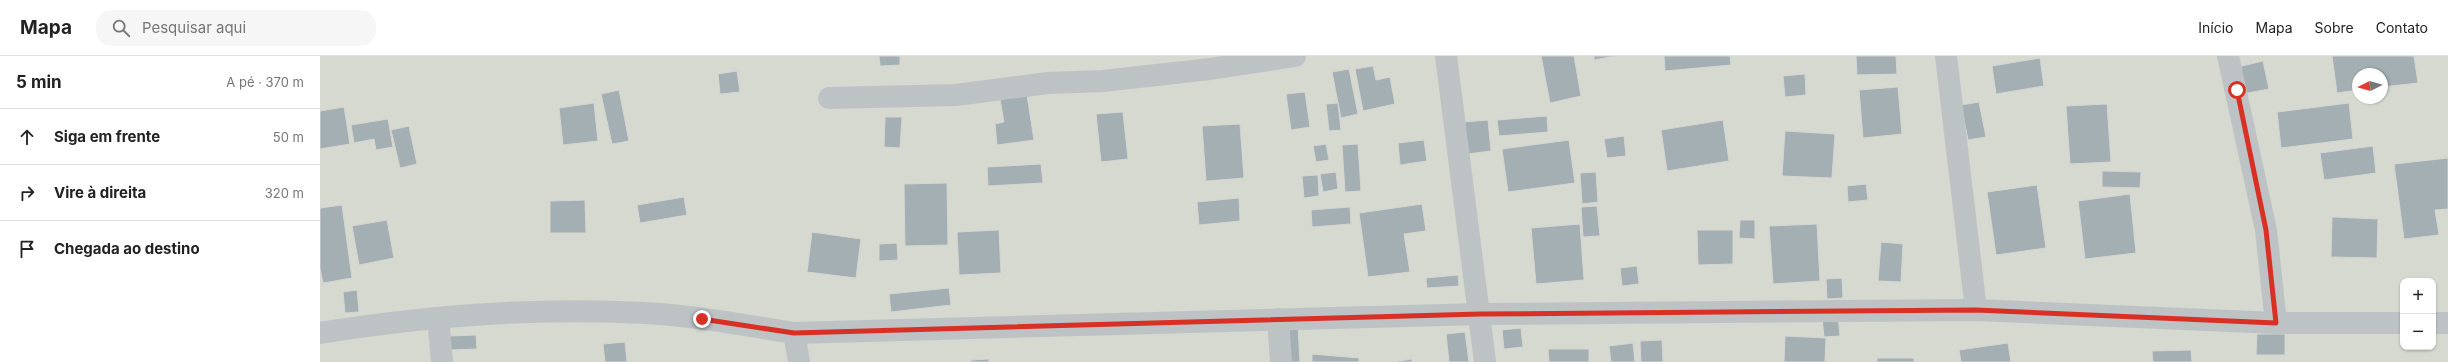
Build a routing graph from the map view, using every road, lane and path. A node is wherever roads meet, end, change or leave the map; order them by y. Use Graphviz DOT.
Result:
graph roads {
  1 [pos="1295,56"];
  2 [pos="1446,56"];
  3 [pos="1946,56"];
  4 [pos="2228,56"];
  5 [pos="829,98"];
  6 [pos="1976,310"];
  7 [pos="1480,314"];
  8 [pos="438,318"];
  9 [pos="1278,319"];
  10 [pos="2276,323"];
  11 [pos="2400,323"];
  12 [pos="2436,323"];
  13 [pos="2448,323"];
  14 [pos="794,333"];
  15 [pos="320,334"];
  16 [pos="442,362"];
  17 [pos="799,362"];
  18 [pos="1281,362"];
  19 [pos="1485,362"];
  1 -- 5 [label="street"];
  2 -- 7 [label="street"];
  3 -- 6 [label="street"];
  4 -- 10 [label="street"];
  6 -- 7 [label="street"];
  6 -- 10 [label="street"];
  7 -- 9 [label="street"];
  7 -- 19 [label="street"];
  8 -- 14 [label="street"];
  8 -- 15 [label="street"];
  8 -- 16 [label="street"];
  9 -- 14 [label="street"];
  9 -- 18 [label="street"];
  10 -- 11 [label="street"];
  12 -- 13 [label="street"];
  14 -- 17 [label="street"];
}
